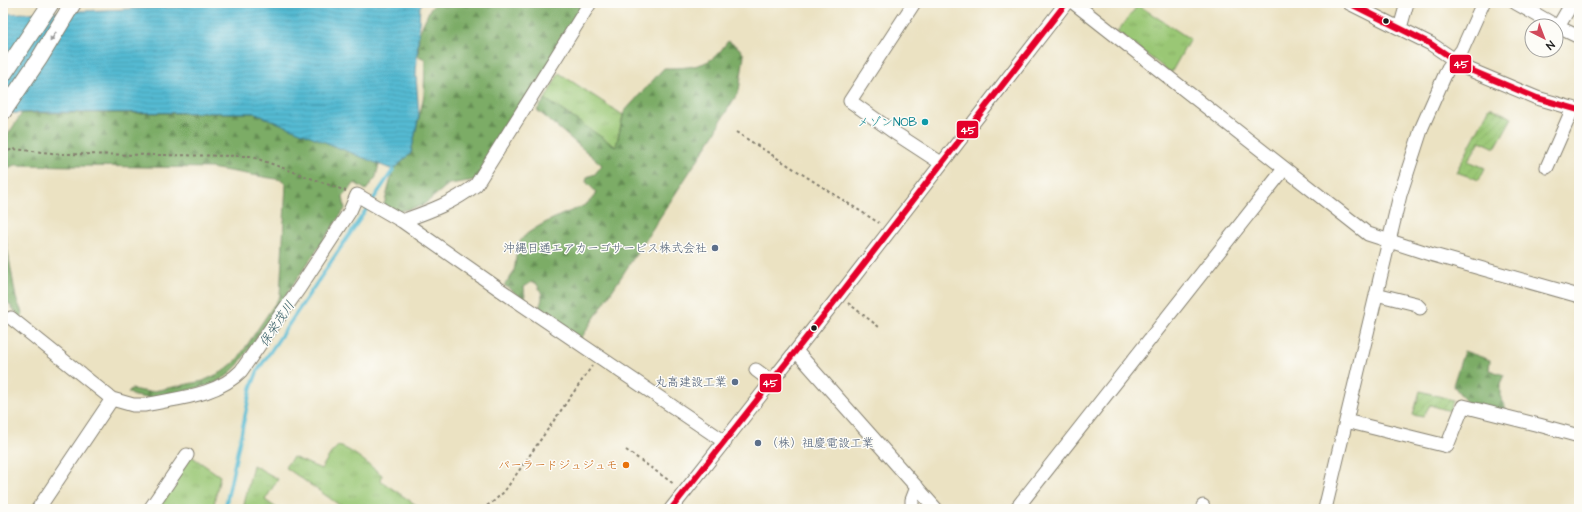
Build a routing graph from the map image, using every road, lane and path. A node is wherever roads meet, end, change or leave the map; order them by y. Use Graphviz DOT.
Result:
graph roads {
  1 [pos="51,3"];
  2 [pos="73,3"];
  3 [pos="590,3"];
  4 [pos="914,3"];
  5 [pos="1066,3"];
  6 [pos="1074,3"];
  7 [pos="1349,3"];
  8 [pos="1408,3"];
  9 [pos="1483,3"];
  10 [pos="1572,3"];
  11 [pos="1521,4"];
  12 [pos="1369,8"];
  13 [pos="1544,18"];
  14 [pos="1563,18"];
  15 [pos="1400,28"];
  16 [pos="1564,30"];
  17 [pos="1579,36"];
  18 [pos="1454,59"];
  19 [pos="3,75"];
  20 [pos="1576,109"];
  21 [pos="3,112"];
  22 [pos="736,132"];
  23 [pos="3,153"];
  24 [pos="942,164"];
  25 [pos="1547,167"];
  26 [pos="1284,169"];
  27 [pos="357,195"];
  28 [pos="402,221"];
  29 [pos="890,231"];
  30 [pos="1389,241"];
  31 [pos="1376,294"];
  32 [pos="839,296"];
  33 [pos="1579,296"];
  34 [pos="1420,308"];
  35 [pos="11,318"];
  36 [pos="879,327"];
  37 [pos="796,351"];
  38 [pos="599,357"];
  39 [pos="756,370"];
  40 [pos="772,382"];
  41 [pos="112,399"];
  42 [pos="1346,421"];
  43 [pos="1579,436"];
  44 [pos="725,442"];
  45 [pos="626,450"];
  46 [pos="187,455"];
  47 [pos="916,487"];
  48 [pos="685,492"];
  49 [pos="38,509"];
  50 [pos="150,509"];
  51 [pos="482,509"];
  52 [pos="671,509"];
  53 [pos="912,509"];
  54 [pos="936,509"];
  55 [pos="1016,509"];
  56 [pos="1325,509"];
  1 -- 19 [label="main road"];
  2 -- 21 [label="main road, one-way"];
  3 -- 28 [label="street"];
  4 -- 24 [label="street"];
  5 -- 24 [label="street"];
  6 -- 26 [label="street"];
  7 -- 12 [label="street"];
  8 -- 15 [label="street"];
  9 -- 18 [label="street"];
  10 -- 14 [label="street"];
  11 -- 13 [label="street"];
  12 -- 15 [label="street"];
  15 -- 18 [label="street"];
  16 -- 17 [label="street"];
  18 -- 20 [label="street"];
  18 -- 30 [label="street"];
  20 -- 25 [label="street"];
  22 -- 29 [label="path"];
  23 -- 27 [label="path"];
  24 -- 29 [label="street"];
  26 -- 30 [label="street"];
  26 -- 55 [label="street"];
  27 -- 28 [label="street"];
  27 -- 41 [label="street"];
  28 -- 38 [label="street"];
  29 -- 32 [label="street"];
  30 -- 31 [label="street"];
  30 -- 33 [label="street"];
  31 -- 34 [label="street"];
  31 -- 42 [label="street"];
  32 -- 36 [label="path"];
  32 -- 37 [label="street"];
  35 -- 41 [label="street"];
  37 -- 40 [label="street"];
  37 -- 47 [label="street"];
  38 -- 44 [label="street"];
  38 -- 51 [label="path"];
  39 -- 40 [label="street"];
  40 -- 44 [label="street"];
  41 -- 49 [label="street"];
  42 -- 43 [label="street"];
  42 -- 56 [label="street"];
  44 -- 48 [label="street"];
  45 -- 48 [label="path"];
  46 -- 50 [label="street"];
  47 -- 53 [label="street"];
  47 -- 54 [label="street"];
  48 -- 52 [label="street"];
}
